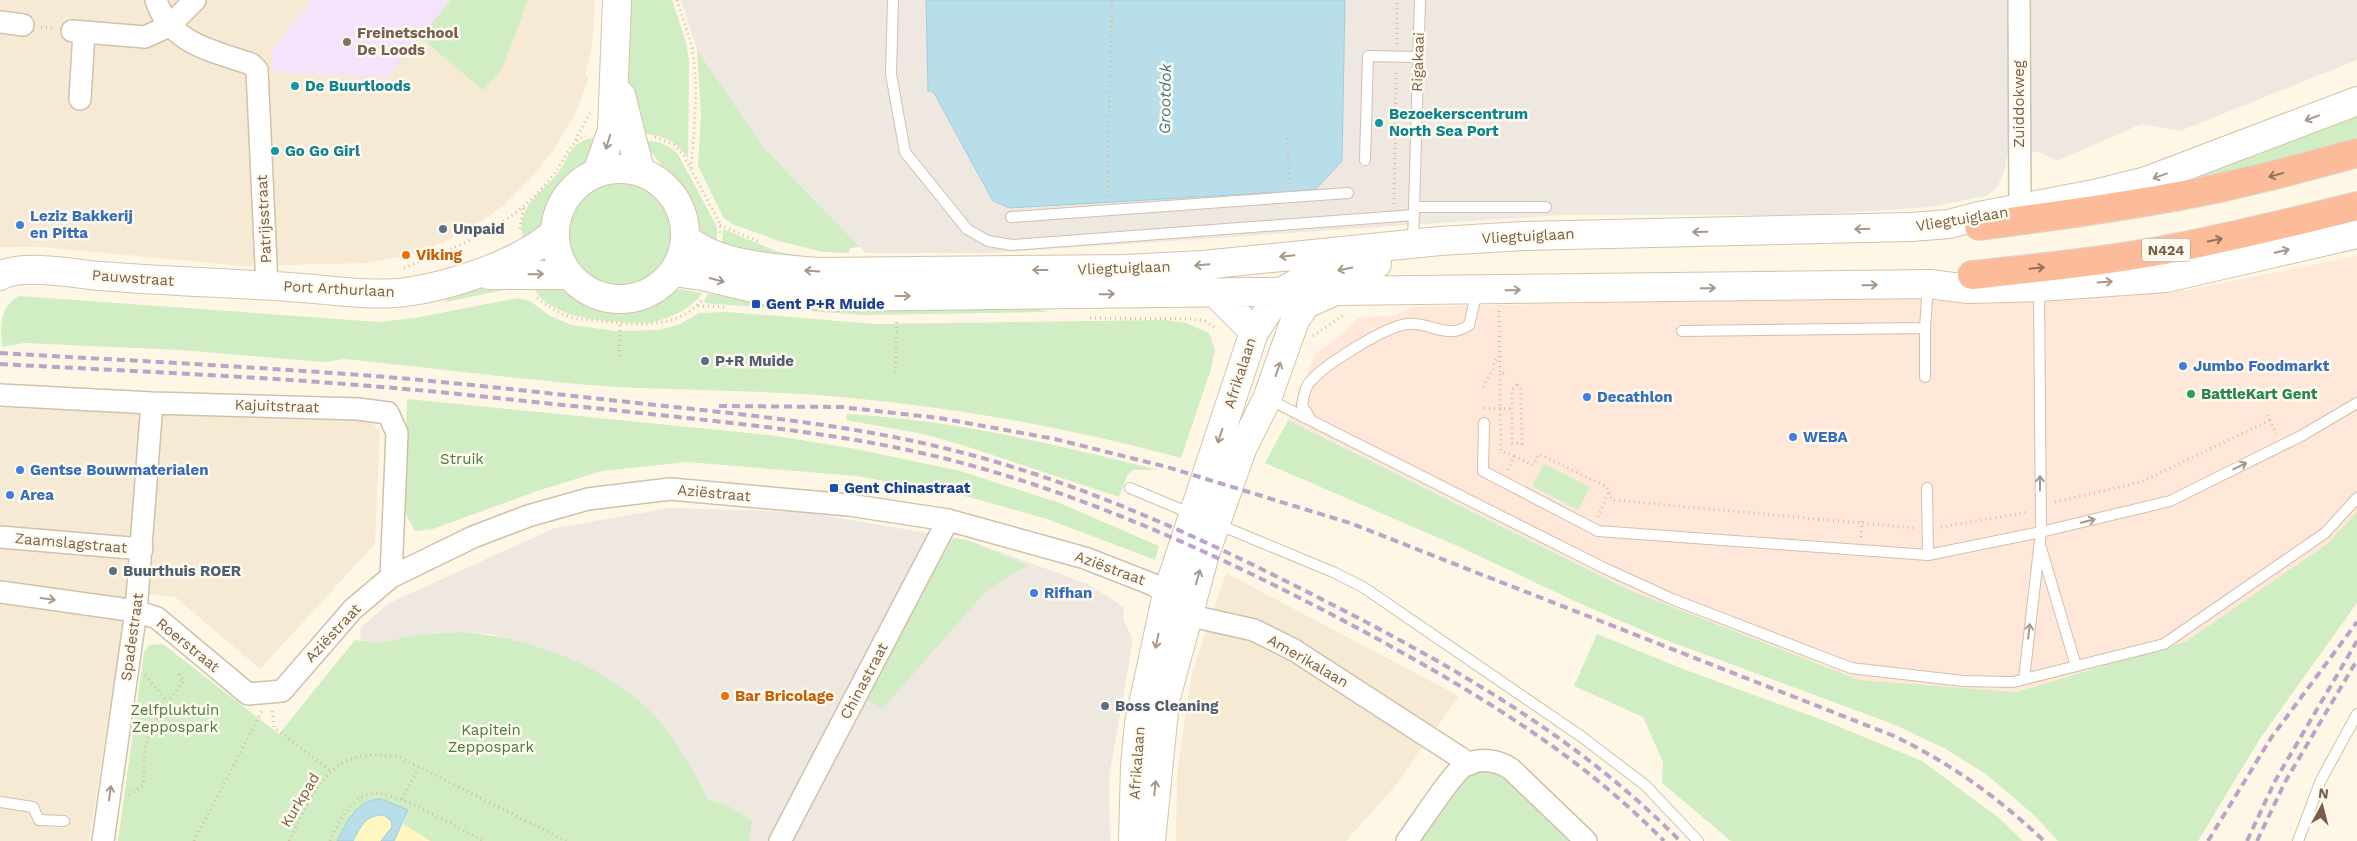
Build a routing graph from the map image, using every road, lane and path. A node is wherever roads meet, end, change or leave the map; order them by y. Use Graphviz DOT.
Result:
graph roads {
  1 [pos="156,0"];
  2 [pos="195,0"];
  3 [pos="617,0"];
  4 [pos="677,0"];
  5 [pos="893,0"];
  6 [pos="1112,0"];
  7 [pos="1397,0"];
  8 [pos="1420,0"];
  9 [pos="2019,0"];
  10 [pos="0,22"];
  11 [pos="24,25"];
  12 [pos="169,26"];
  13 [pos="78,32"];
  14 [pos="1396,56"];
  15 [pos="1418,56"];
  16 [pos="615,78"];
  17 [pos="80,99"];
  18 [pos="2357,101"];
  19 [pos="589,135"];
  20 [pos="649,137"];
  21 [pos="1287,138"];
  22 [pos="2357,153"];
  23 [pos="1365,160"];
  24 [pos="691,169"];
  25 [pos="598,170"];
  26 [pos="640,171"];
  27 [pos="1290,192"];
  28 [pos="1348,193"];
  29 [pos="1107,201"];
  30 [pos="524,206"];
  31 [pos="1546,206"];
  32 [pos="2357,206"];
  33 [pos="2020,209"];
  34 [pos="1414,211"];
  35 [pos="1011,217"];
  36 [pos="1394,217"];
  37 [pos="720,224"];
  38 [pos="1949,224"];
  39 [pos="1979,226"];
  40 [pos="555,232"];
  41 [pos="1576,234"];
  42 [pos="2357,234"];
  43 [pos="687,239"];
  44 [pos="1413,244"];
  45 [pos="1251,260"];
  46 [pos="673,272"];
  47 [pos="569,275"];
  48 [pos="0,276"];
  49 [pos="470,276"];
  50 [pos="1970,282"];
  51 [pos="1928,284"];
  52 [pos="267,286"];
  53 [pos="2039,287"];
  54 [pos="1488,290"];
  55 [pos="1214,292"];
  56 [pos="1281,292"];
  57 [pos="1333,292"];
  58 [pos="534,296"];
  59 [pos="728,307"];
  60 [pos="897,318"];
  61 [pos="620,324"];
  62 [pos="1925,328"];
  63 [pos="1254,332"];
  64 [pos="1682,332"];
  65 [pos="1288,340"];
  66 [pos="618,356"];
  67 [pos="1500,356"];
  68 [pos="895,373"];
  69 [pos="1500,373"];
  70 [pos="1508,373"];
  71 [pos="1925,377"];
  72 [pos="1483,387"];
  73 [pos="0,395"];
  74 [pos="1267,398"];
  75 [pos="152,403"];
  76 [pos="2357,403"];
  77 [pos="1483,408"];
  78 [pos="1501,408"];
  79 [pos="1512,409"];
  80 [pos="2268,415"];
  81 [pos="1311,420"];
  82 [pos="2270,420"];
  83 [pos="1484,423"];
  84 [pos="2282,446"];
  85 [pos="1514,456"];
  86 [pos="1503,482"];
  87 [pos="1130,488"];
  88 [pos="1927,488"];
  89 [pos="1609,492"];
  90 [pos="2357,498"];
  91 [pos="2040,505"];
  92 [pos="1862,518"];
  93 [pos="1205,519"];
  94 [pos="948,520"];
  95 [pos="1862,524"];
  96 [pos="1594,529"];
  97 [pos="1928,529"];
  98 [pos="0,537"];
  99 [pos="2040,537"];
  100 [pos="142,549"];
  101 [pos="1862,550"];
  102 [pos="1928,555"];
  103 [pos="391,577"];
  104 [pos="0,592"];
  105 [pos="1167,594"];
  106 [pos="136,611"];
  107 [pos="1187,615"];
  108 [pos="2076,666"];
  109 [pos="128,669"];
  110 [pos="179,674"];
  111 [pos="2024,679"];
  112 [pos="270,693"];
  113 [pos="167,702"];
  114 [pos="2357,714"];
  115 [pos="1470,764"];
  116 [pos="419,767"];
  117 [pos="331,771"];
  118 [pos="126,796"];
  119 [pos="402,799"];
  120 [pos="0,802"];
  121 [pos="64,821"];
  122 [pos="100,829"];
  123 [pos="194,841"];
  124 [pos="289,841"];
  125 [pos="330,841"];
  126 [pos="483,841"];
  127 [pos="566,841"];
  128 [pos="780,841"];
  129 [pos="1133,841"];
  130 [pos="1151,841"];
  131 [pos="1407,841"];
  132 [pos="1586,841"];
  133 [pos="1698,841"];
  134 [pos="2298,841"];
  1 -- 12 [label="street"];
  2 -- 12 [label="street"];
  3 -- 16 [label="main road"];
  4 -- 24 [label="path"];
  5 -- 36 [label="lane"];
  6 -- 29 [label="path"];
  7 -- 14 [label="path"];
  8 -- 15 [label="lane, Rigakaai"];
  9 -- 33 [label="street, Zuiddokweg"];
  10 -- 11 [label="street"];
  11 -- 13 [label="path"];
  12 -- 13 [label="street"];
  12 -- 52 [label="street, Patrijsstraat"];
  13 -- 17 [label="street"];
  14 -- 15 [label="lane"];
  14 -- 23 [label="lane"];
  14 -- 36 [label="path"];
  15 -- 34 [label="lane, Rigakaai"];
  16 -- 25 [label="main road, one-way"];
  16 -- 26 [label="main road"];
  18 -- 33 [label="main road, Vliegtuiglaan, one-way"];
  19 -- 30 [label="path"];
  20 -- 24 [label="path"];
  21 -- 27 [label="path"];
  22 -- 39 [label="highway, one-way"];
  24 -- 37 [label="path"];
  25 -- 26 [label="main road"];
  25 -- 40 [label="main road"];
  26 -- 43 [label="main road"];
  28 -- 35 [label="lane"];
  31 -- 34 [label="lane"];
  50 -- 32 [label="highway, N424, one-way"];
  33 -- 38 [label="main road, Vliegtuiglaan"];
  34 -- 36 [label="lane"];
  34 -- 44 [label="lane, Rigakaai"];
  38 -- 39 [label="main road"];
  38 -- 41 [label="main road, Vliegtuiglaan, one-way"];
  40 -- 47 [label="main road"];
  40 -- 49 [label="main road, Port Arthurlaan"];
  41 -- 44 [label="main road, Vliegtuiglaan"];
  41 -- 56 [label="main road, one-way"];
  53 -- 42 [label="main road, N424, one-way"];
  45 -- 43 [label="main road, Vliegtuiglaan, one-way"];
  43 -- 46 [label="main road"];
  44 -- 45 [label="main road, Vliegtuiglaan, one-way"];
  45 -- 56 [label="main road"];
  46 -- 47 [label="main road"];
  46 -- 55 [label="main road, Vliegtuiglaan, one-way"];
  49 -- 47 [label="main road, Port Arthurlaan, one-way"];
  48 -- 52 [label="main road, Pauwstraat"];
  49 -- 52 [label="main road, Port Arthurlaan"];
  50 -- 51 [label="main road, N424"];
  50 -- 53 [label="main road, N424"];
  54 -- 51 [label="main road, Vliegtuiglaan / N424, one-way"];
  51 -- 62 [label="lane"];
  91 -- 53 [label="lane, one-way"];
  54 -- 57 [label="main road, Vliegtuiglaan / N424"];
  54 -- 67 [label="path"];
  54 -- 81 [label="lane"];
  55 -- 56 [label="main road, Vliegtuiglaan"];
  55 -- 63 [label="main road"];
  56 -- 57 [label="main road, Vliegtuiglaan"];
  56 -- 63 [label="main road, Afrikalaan / N424"];
  56 -- 65 [label="main road, Afrikalaan / N424"];
  57 -- 65 [label="main road, N424"];
  58 -- 61 [label="path"];
  59 -- 61 [label="path"];
  60 -- 68 [label="path"];
  61 -- 66 [label="path"];
  62 -- 64 [label="lane"];
  62 -- 71 [label="lane"];
  63 -- 93 [label="main road, Afrikalaan / N424, one-way"];
  74 -- 65 [label="main road, Afrikalaan / N424, one-way"];
  67 -- 69 [label="path"];
  67 -- 72 [label="path"];
  69 -- 70 [label="path"];
  69 -- 78 [label="path"];
  73 -- 75 [label="street, Kajuitstraat"];
  74 -- 81 [label="lane"];
  74 -- 93 [label="main road, Afrikalaan / N424"];
  75 -- 100 [label="street, Spadestraat"];
  75 -- 103 [label="street, Kajuitstraat"];
  76 -- 84 [label="lane"];
  77 -- 78 [label="path"];
  78 -- 79 [label="path"];
  78 -- 85 [label="path"];
  79 -- 79 [label="path"];
  80 -- 82 [label="path"];
  81 -- 111 [label="lane"];
  82 -- 84 [label="path"];
  82 -- 91 [label="path"];
  83 -- 86 [label="lane"];
  99 -- 84 [label="lane, one-way"];
  85 -- 86 [label="path"];
  85 -- 89 [label="path"];
  86 -- 96 [label="lane"];
  87 -- 93 [label="lane"];
  88 -- 97 [label="lane"];
  89 -- 95 [label="path"];
  89 -- 96 [label="path"];
  90 -- 108 [label="lane"];
  91 -- 97 [label="path"];
  91 -- 99 [label="lane"];
  92 -- 95 [label="path"];
  93 -- 105 [label="main road, Afrikalaan / N424"];
  107 -- 93 [label="main road, Afrikalaan / N424, one-way"];
  93 -- 133 [label="lane"];
  94 -- 103 [label="street, Aziëstraat"];
  94 -- 105 [label="street, Aziëstraat"];
  94 -- 128 [label="street, Chinastraat"];
  95 -- 97 [label="path"];
  95 -- 101 [label="path"];
  96 -- 101 [label="lane"];
  97 -- 102 [label="lane"];
  98 -- 100 [label="street, Zaamslagstraat"];
  99 -- 102 [label="lane"];
  99 -- 108 [label="lane"];
  111 -- 99 [label="lane, one-way"];
  100 -- 106 [label="street, Spadestraat"];
  101 -- 102 [label="lane"];
  103 -- 112 [label="street, Aziëstraat"];
  104 -- 106 [label="street, Roerstraat, one-way"];
  105 -- 129 [label="main road, Afrikalaan / N424, one-way"];
  106 -- 109 [label="street, Spadestraat"];
  106 -- 112 [label="street, Roerstraat"];
  107 -- 115 [label="street, Amerikalaan"];
  130 -- 107 [label="main road, Afrikalaan / N424, one-way"];
  108 -- 111 [label="lane"];
  109 -- 113 [label="path"];
  122 -- 109 [label="street, Spadestraat, one-way"];
  110 -- 113 [label="path"];
  112 -- 117 [label="path"];
  112 -- 123 [label="path"];
  113 -- 118 [label="path"];
  114 -- 134 [label="lane"];
  115 -- 131 [label="street"];
  115 -- 132 [label="street"];
  116 -- 117 [label="path"];
  116 -- 119 [label="path"];
  116 -- 127 [label="path"];
  117 -- 124 [label="path, Kurkpad"];
  119 -- 125 [label="path"];
  119 -- 126 [label="path"];
  120 -- 121 [label="lane"];
}
